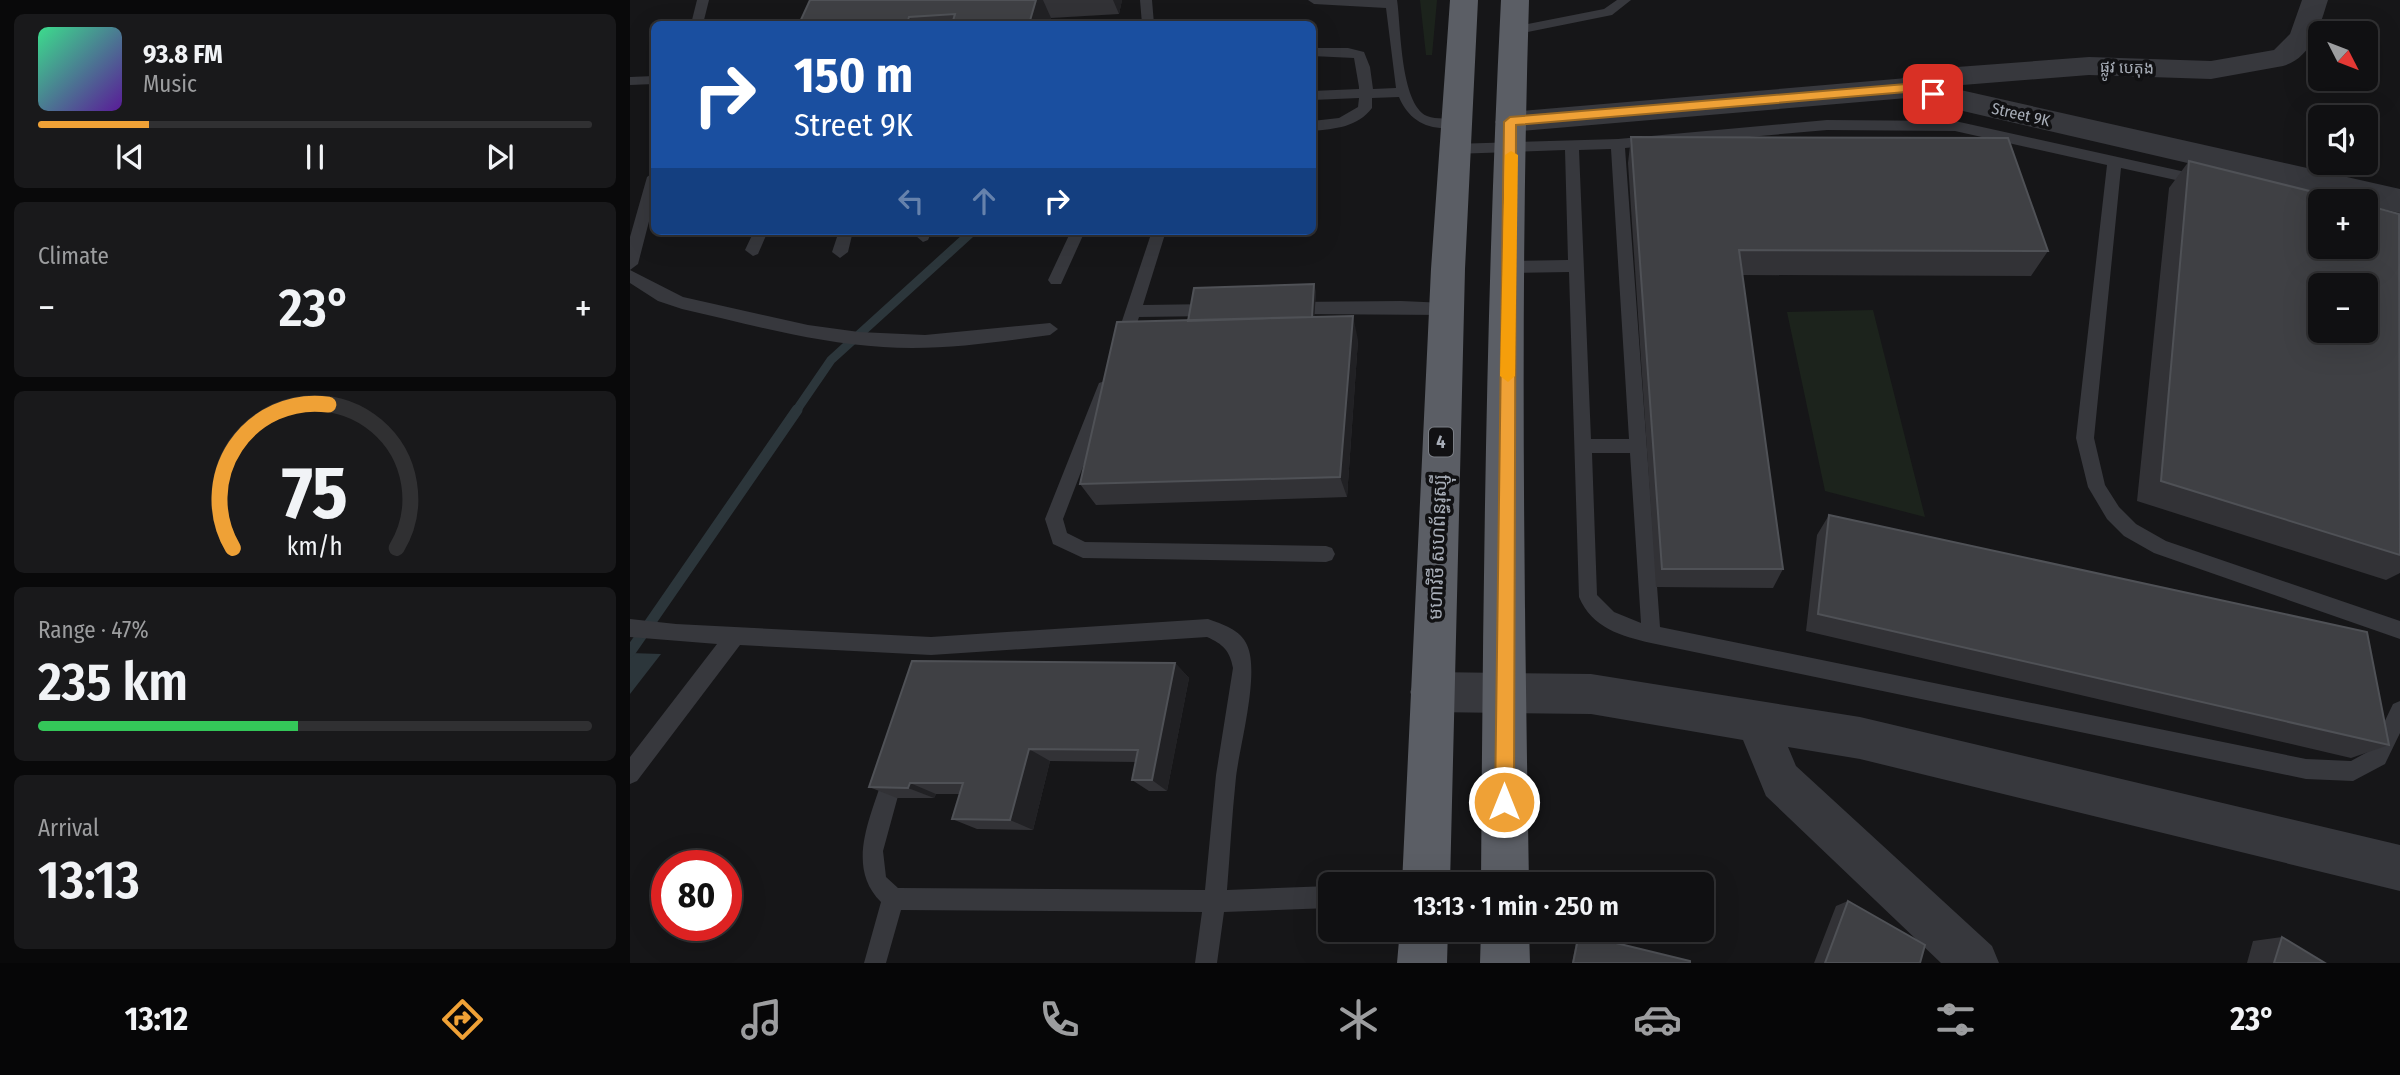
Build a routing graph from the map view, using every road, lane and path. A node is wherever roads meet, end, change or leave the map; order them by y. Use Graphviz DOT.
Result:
graph roads {
  1 [pos="704,0"];
  2 [pos="1146,0"];
  3 [pos="1314,0"];
  4 [pos="1464,0"];
  5 [pos="1625,0"];
  6 [pos="2315,0"];
  7 [pos="1392,2"];
  8 [pos="1514,15"];
  9 [pos="698,21"];
  10 [pos="1148,21"];
  11 [pos="1316,51"];
  12 [pos="630,80"];
  13 [pos="651,80"];
  14 [pos="1906,88"];
  15 [pos="1403,92"];
  16 [pos="1366,93"];
  17 [pos="1316,96"];
  18 [pos="1316,126"];
  19 [pos="1511,135"];
  20 [pos="1454,136"];
  21 [pos="1618,144"];
  22 [pos="1572,145"];
  23 [pos="2115,160"];
  24 [pos="2218,184"];
  25 [pos="651,188"];
  26 [pos="2400,201"];
  27 [pos="759,235"];
  28 [pos="845,235"];
  29 [pos="1076,235"];
  30 [pos="1159,235"];
  31 [pos="753,250"];
  32 [pos="839,252"];
  33 [pos="630,264"];
  34 [pos="1577,266"];
  35 [pos="1509,267"];
  36 [pos="630,276"];
  37 [pos="1056,280"];
  38 [pos="1228,309"];
  39 [pos="1281,309"];
  40 [pos="1446,309"];
  41 [pos="1135,311"];
  42 [pos="1050,329"];
  43 [pos="1583,446"];
  44 [pos="1638,446"];
  45 [pos="1326,554"];
  46 [pos="630,628"];
  47 [pos="2400,630"];
  48 [pos="1651,634"];
  49 [pos="735,636"];
  50 [pos="931,646"];
  51 [pos="924,671"];
  52 [pos="1431,692"];
  53 [pos="1504,692"];
  54 [pos="2400,711"];
  55 [pos="1756,721"];
  56 [pos="902,748"];
  57 [pos="630,774"];
  58 [pos="2400,868"];
  59 [pos="1426,872"];
  60 [pos="1505,872"];
  61 [pos="1318,897"];
  62 [pos="893,899"];
  63 [pos="1215,901"];
  64 [pos="1423,942"];
  65 [pos="1505,942"];
  66 [pos="875,963"];
  67 [pos="1206,963"];
  68 [pos="1422,963"];
  69 [pos="1505,963"];
  70 [pos="1975,963"];
  1 -- 9 [label="lane"];
  2 -- 10 [label="lane"];
  3 -- 7 [label="lane"];
  4 -- 20 [label="highway, មហាវិថី សហព័ន្ធរុស្ស៊ី / 4"];
  5 -- 8 [label="lane"];
  6 -- 14 [label="street, ផ្លូវ បេតុង"];
  7 -- 15 [label="lane"];
  8 -- 19 [label="highway"];
  11 -- 16 [label="lane"];
  12 -- 13 [label="lane"];
  14 -- 19 [label="street, Street 9K"];
  14 -- 26 [label="street, Street 9K"];
  15 -- 16 [label="lane"];
  15 -- 20 [label="lane"];
  16 -- 17 [label="lane"];
  16 -- 18 [label="lane"];
  19 -- 20 [label="highway"];
  19 -- 22 [label="lane"];
  19 -- 35 [label="highway"];
  20 -- 40 [label="highway, មហាវិថី សហព័ន្ធរុស្ស៊ី / 4"];
  21 -- 22 [label="lane"];
  21 -- 23 [label="lane"];
  21 -- 44 [label="lane"];
  22 -- 34 [label="lane"];
  23 -- 24 [label="lane"];
  23 -- 47 [label="lane"];
  25 -- 33 [label="lane"];
  27 -- 31 [label="lane"];
  28 -- 32 [label="lane"];
  29 -- 37 [label="lane"];
  30 -- 41 [label="lane"];
  34 -- 35 [label="lane"];
  34 -- 43 [label="lane"];
  35 -- 53 [label="highway"];
  36 -- 42 [label="lane"];
  38 -- 41 [label="lane"];
  39 -- 40 [label="lane"];
  40 -- 52 [label="highway, មហាវិថី សហព័ន្ធរុស្ស៊ី / 4"];
  41 -- 45 [label="lane"];
  43 -- 44 [label="lane"];
  43 -- 48 [label="lane"];
  44 -- 48 [label="lane"];
  46 -- 49 [label="lane"];
  48 -- 54 [label="lane"];
  49 -- 50 [label="lane"];
  49 -- 57 [label="lane"];
  50 -- 51 [label="lane"];
  50 -- 63 [label="lane"];
  52 -- 53 [label="street"];
  52 -- 59 [label="highway, មហាវិថី សហព័ន្ធរុស្ស៊ី / 4"];
  53 -- 55 [label="street"];
  53 -- 60 [label="highway"];
  55 -- 58 [label="street"];
  55 -- 70 [label="street"];
  56 -- 62 [label="lane"];
  61 -- 63 [label="lane"];
  62 -- 63 [label="lane"];
  62 -- 66 [label="lane"];
  63 -- 67 [label="lane"];
  64 -- 68 [label="highway"];
  65 -- 69 [label="highway"];
}
